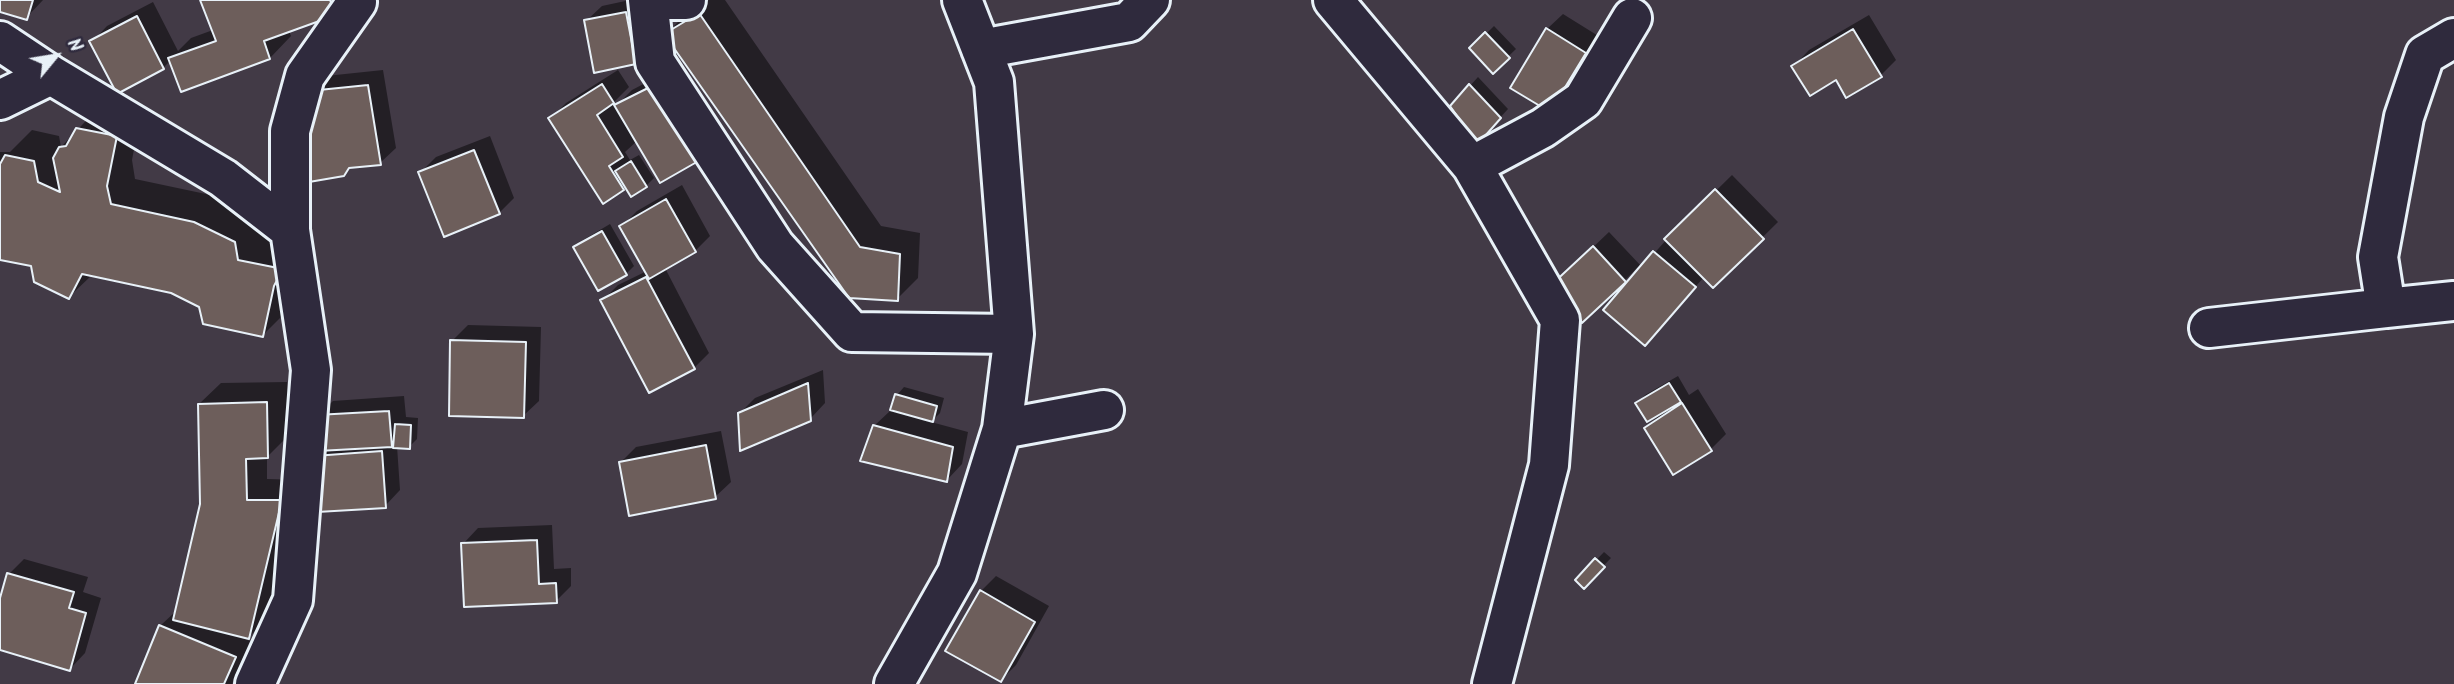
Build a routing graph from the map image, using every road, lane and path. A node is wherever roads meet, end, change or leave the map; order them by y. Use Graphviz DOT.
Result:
graph roads {
  1 [pos="648,0"];
  2 [pos="658,0"];
  3 [pos="686,0"];
  4 [pos="962,0"];
  5 [pos="1150,0"];
  6 [pos="1333,0"];
  7 [pos="359,1"];
  8 [pos="1632,18"];
  9 [pos="2454,38"];
  10 [pos="0,41"];
  11 [pos="981,48"];
  12 [pos="51,75"];
  13 [pos="0,100"];
  14 [pos="1472,166"];
  15 [pos="290,230"];
  16 [pos="2454,301"];
  17 [pos="2386,308"];
  18 [pos="2208,328"];
  19 [pos="1014,334"];
  20 [pos="1104,410"];
  21 [pos="1002,429"];
  22 [pos="255,684"];
  23 [pos="894,684"];
  24 [pos="1492,684"];
  1 -- 19 [label="street"];
  2 -- 3 [label="street"];
  4 -- 11 [label="street"];
  5 -- 11 [label="street"];
  6 -- 14 [label="street"];
  7 -- 15 [label="street"];
  8 -- 14 [label="street"];
  9 -- 17 [label="street"];
  10 -- 12 [label="street"];
  11 -- 19 [label="street"];
  12 -- 13 [label="street"];
  12 -- 15 [label="street"];
  14 -- 24 [label="street"];
  15 -- 22 [label="street"];
  16 -- 17 [label="street"];
  17 -- 18 [label="street"];
  19 -- 21 [label="street"];
  20 -- 21 [label="street"];
  21 -- 23 [label="street"];
}
